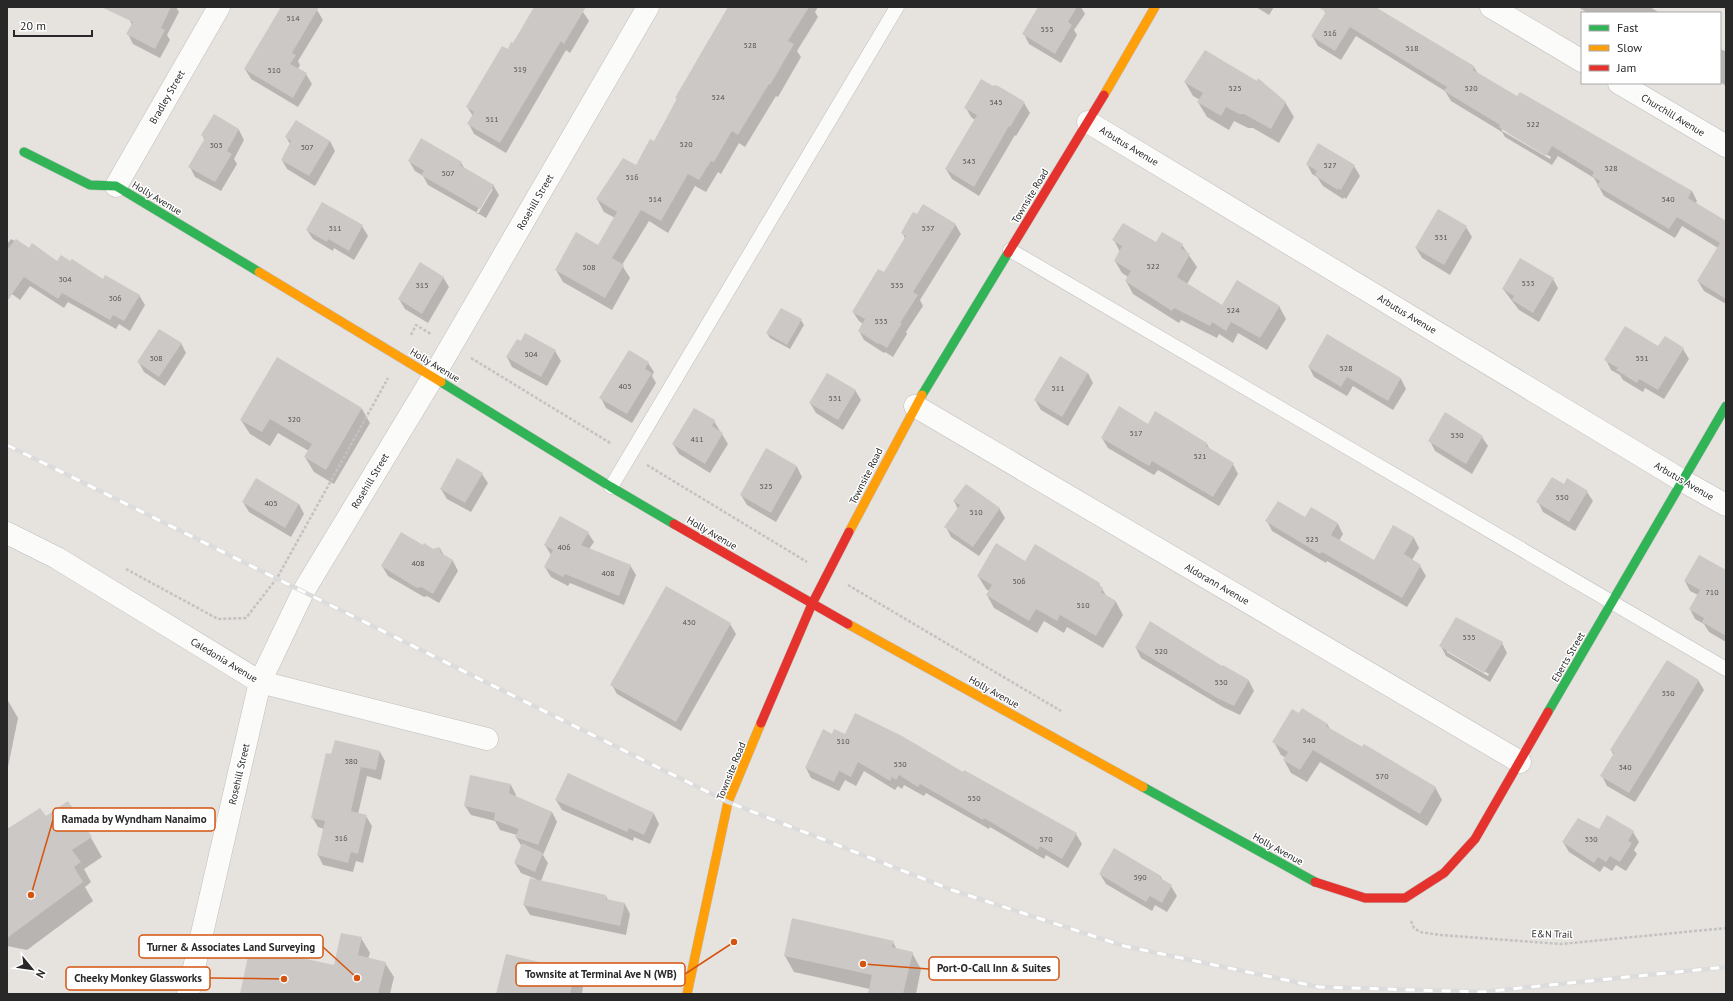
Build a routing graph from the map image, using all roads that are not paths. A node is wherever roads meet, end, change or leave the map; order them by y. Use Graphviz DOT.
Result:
graph roads {
  1 [pos="219,7"];
  2 [pos="648,7"];
  3 [pos="897,7"];
  4 [pos="1155,7"];
  5 [pos="1491,7"];
  6 [pos="1581,60"];
  7 [pos="1621,84"];
  8 [pos="1088,122"];
  9 [pos="1726,146"];
  10 [pos="24,152"];
  11 [pos="116,186"];
  12 [pos="1010,250"];
  13 [pos="433,376"];
  14 [pos="915,406"];
  15 [pos="1726,406"];
  16 [pos="1683,481"];
  17 [pos="611,487"];
  18 [pos="1726,505"];
  19 [pos="7,533"];
  20 [pos="1612,602"];
  21 [pos="812,604"];
  22 [pos="1726,669"];
  23 [pos="260,682"];
  24 [pos="487,739"];
  25 [pos="1520,762"];
  26 [pos="1405,898"];
  27 [pos="188,994"];
  28 [pos="687,994"];
  1 -- 11 [label="street, Bradley Street"];
  2 -- 13 [label="street, Rosehill Street"];
  3 -- 17 [label="lane"];
  4 -- 8 [label="street, Townsite Road"];
  5 -- 6 [label="street"];
  7 -- 9 [label="street, Churchill Avenue"];
  8 -- 12 [label="street, Townsite Road"];
  8 -- 16 [label="street, Arbutus Avenue"];
  10 -- 11 [label="street, Holly Avenue"];
  11 -- 13 [label="street, Holly Avenue"];
  12 -- 14 [label="street, Townsite Road"];
  12 -- 20 [label="lane"];
  13 -- 17 [label="street, Holly Avenue"];
  13 -- 23 [label="street, Rosehill Street"];
  14 -- 21 [label="street, Townsite Road"];
  14 -- 25 [label="street, Aldorann Avenue"];
  15 -- 16 [label="street, Eberts Street"];
  16 -- 18 [label="street, Arbutus Avenue"];
  16 -- 20 [label="street, Eberts Street"];
  17 -- 21 [label="street, Holly Avenue"];
  19 -- 23 [label="street, Caledonia Avenue"];
  20 -- 22 [label="lane"];
  20 -- 25 [label="street, Eberts Street"];
  21 -- 26 [label="street, Holly Avenue"];
  21 -- 28 [label="street, Townsite Road"];
  23 -- 24 [label="street, Caledonia Avenue"];
  23 -- 27 [label="street, Rosehill Street"];
  25 -- 26 [label="street, Eberts Street"];
}
